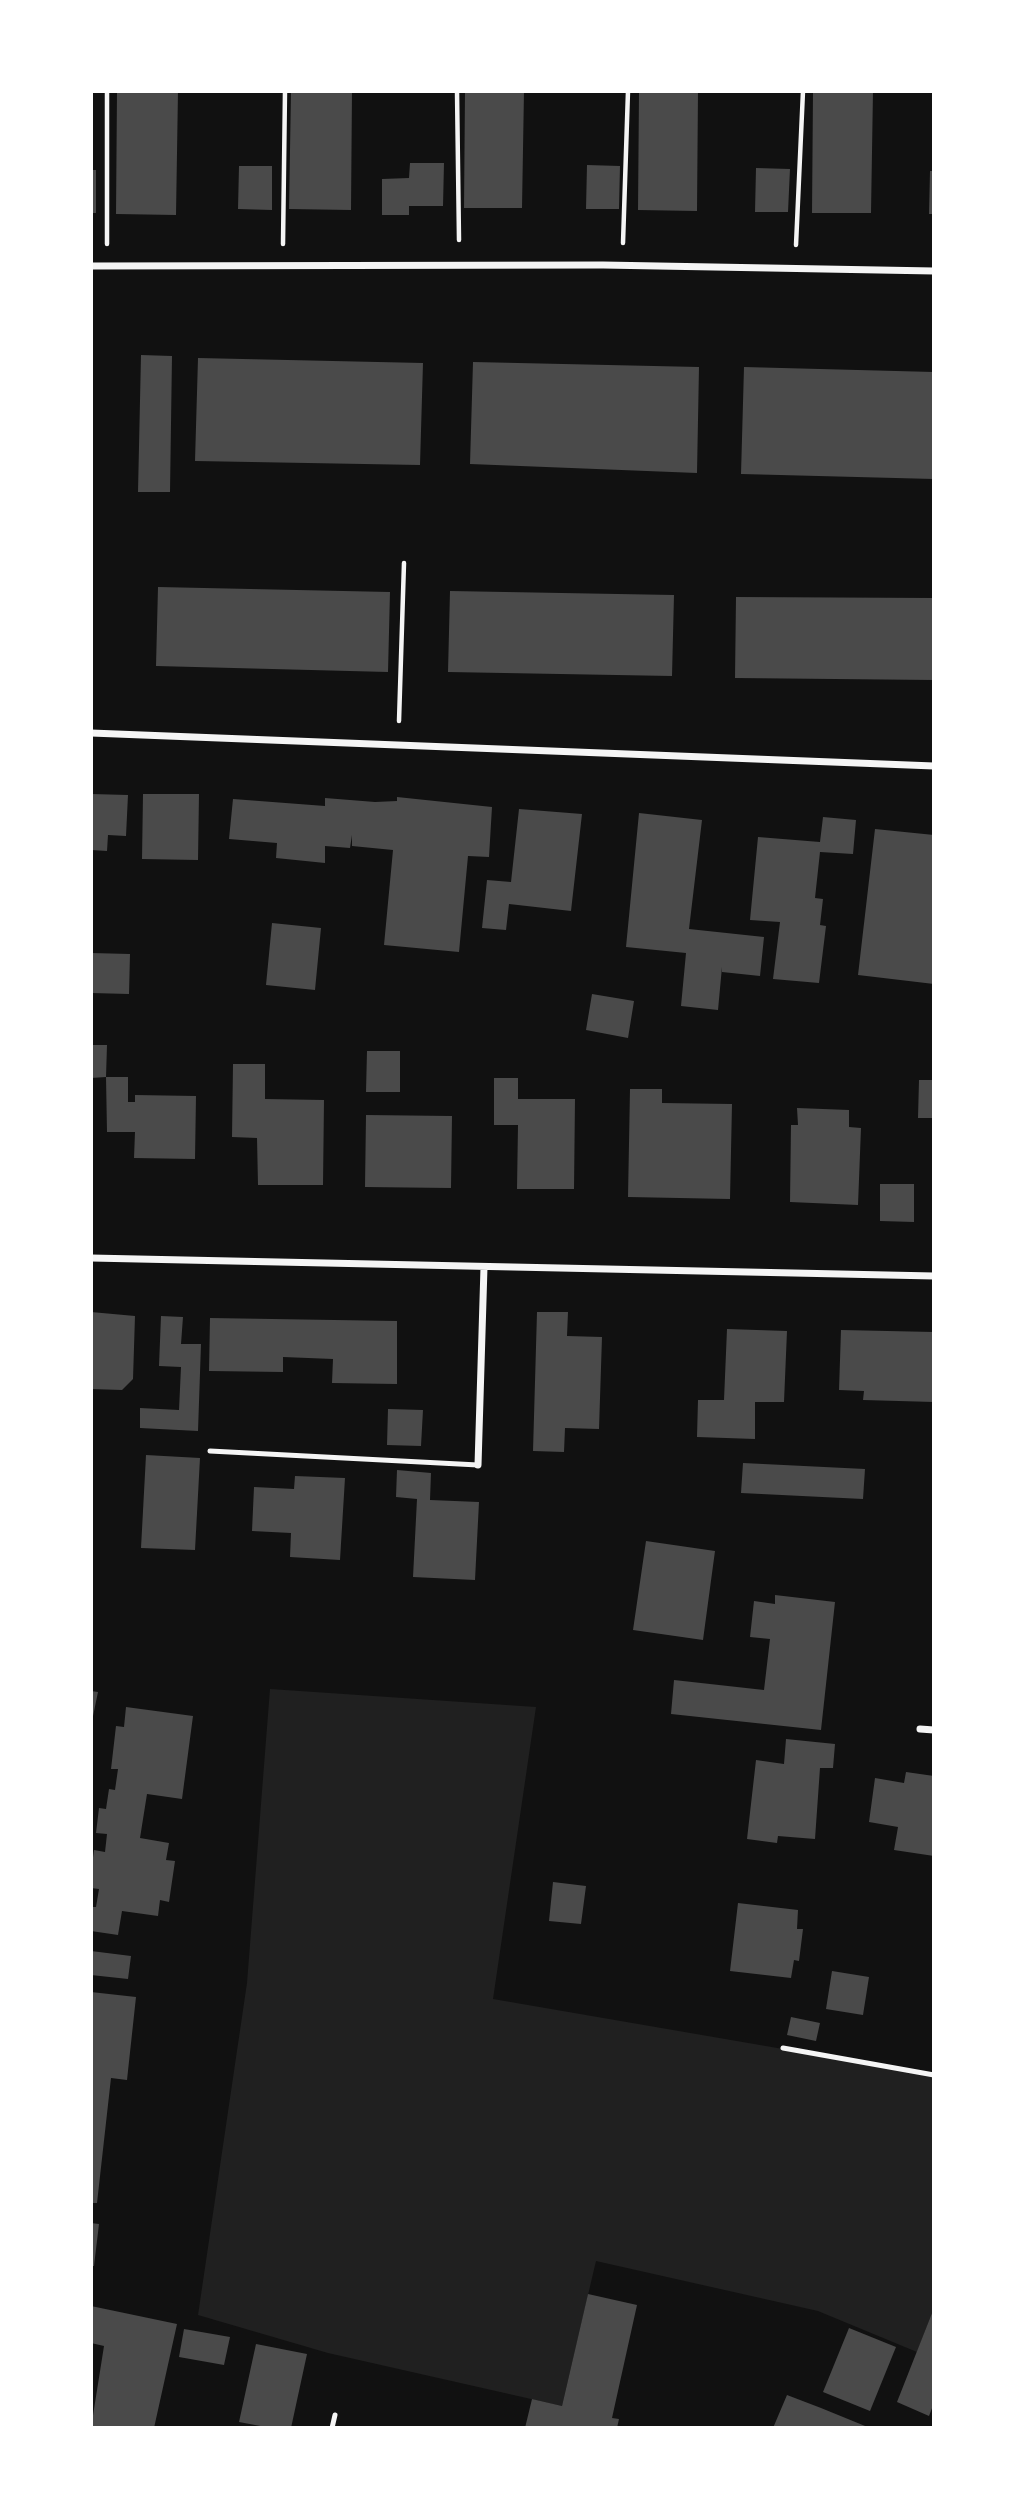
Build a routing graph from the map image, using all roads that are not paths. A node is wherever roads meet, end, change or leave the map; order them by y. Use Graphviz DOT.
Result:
graph roads {
  1 [pos="91,266"];
  2 [pos="934,271"];
  3 [pos="91,733"];
  4 [pos="934,766"];
  5 [pos="91,1258"];
  6 [pos="484,1267"];
  7 [pos="934,1276"];
  8 [pos="210,1451"];
  9 [pos="478,1465"];
  10 [pos="920,1729"];
  11 [pos="934,1730"];
  12 [pos="783,2048"];
  13 [pos="934,2075"];
  14 [pos="335,2415"];
  15 [pos="332,2428"];
  1 -- 2 [label="street"];
  3 -- 4 [label="street"];
  5 -- 6 [label="street"];
  6 -- 7 [label="street"];
  6 -- 9 [label="street"];
  8 -- 9 [label="lane"];
  10 -- 11 [label="street"];
  12 -- 13 [label="lane"];
  14 -- 15 [label="lane"];
}
